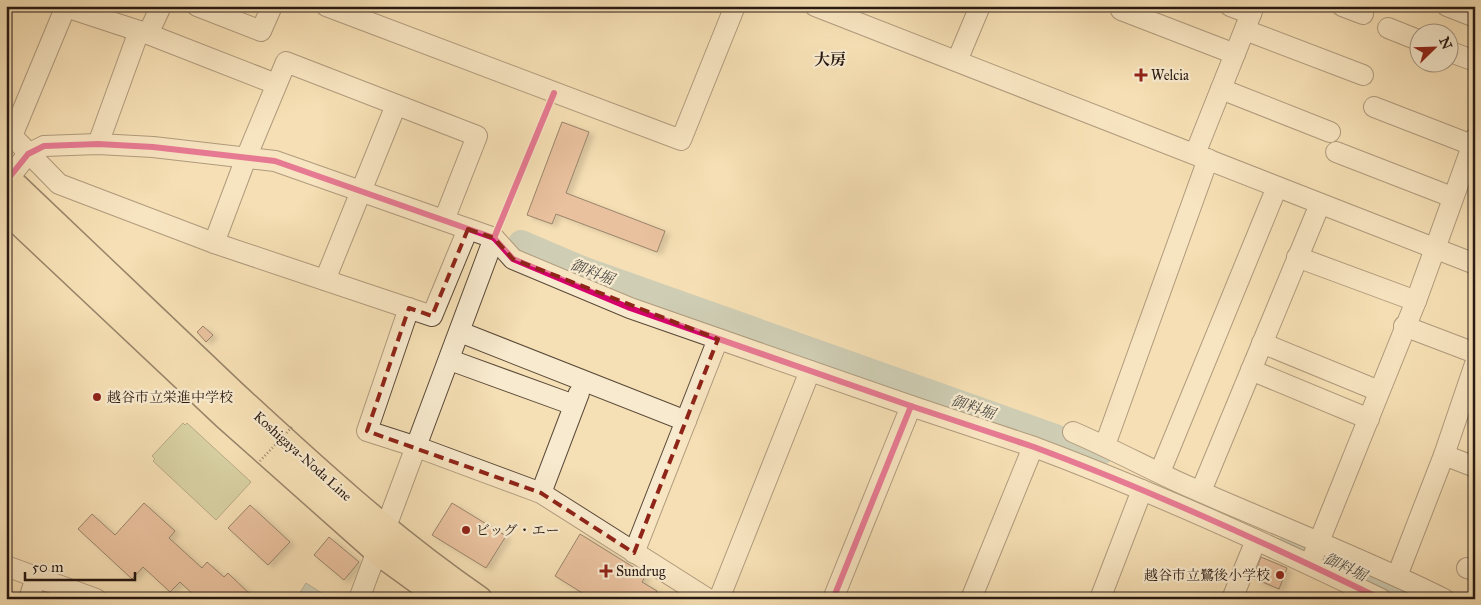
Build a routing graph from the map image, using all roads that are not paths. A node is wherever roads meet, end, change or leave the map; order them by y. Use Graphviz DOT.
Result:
graph roads {
  1 [pos="161,6"];
  2 [pos="197,6"];
  3 [pos="272,6"];
  4 [pos="326,6"];
  5 [pos="735,6"];
  6 [pos="815,6"];
  7 [pos="980,6"];
  8 [pos="1230,6"];
  9 [pos="1342,6"];
  10 [pos="1447,6"];
  11 [pos="66,7"];
  12 [pos="1121,10"];
  13 [pos="1363,14"];
  14 [pos="1250,17"];
  15 [pos="1475,17"];
  16 [pos="1388,28"];
  17 [pos="144,33"];
  18 [pos="1408,36"];
  19 [pos="1235,54"];
  20 [pos="1458,55"];
  21 [pos="957,61"];
  22 [pos="1475,61"];
  23 [pos="1363,75"];
  24 [pos="276,84"];
  25 [pos="1221,89"];
  26 [pos="396,105"];
  27 [pos="1374,107"];
  28 [pos="1330,132"];
  29 [pos="98,144"];
  30 [pos="1473,148"];
  31 [pos="1336,152"];
  32 [pos="28,154"];
  33 [pos="1202,156"];
  34 [pos="246,158"];
  35 [pos="7,178"];
  36 [pos="1277,187"];
  37 [pos="1462,188"];
  38 [pos="360,191"];
  39 [pos="1320,204"];
  40 [pos="6,210"];
  41 [pos="444,220"];
  42 [pos="468,229"];
  43 [pos="494,238"];
  44 [pos="214,243"];
  45 [pos="1435,247"];
  46 [pos="1298,257"];
  47 [pos="1475,264"];
  48 [pos="325,280"];
  49 [pos="1416,301"];
  50 [pos="409,308"];
  51 [pos="1404,326"];
  52 [pos="460,332"];
  53 [pos="718,339"];
  54 [pos="1262,343"];
  55 [pos="1475,353"];
  56 [pos="450,360"];
  57 [pos="1475,364"];
  58 [pos="1251,370"];
  59 [pos="810,371"];
  60 [pos="584,381"];
  61 [pos="1374,389"];
  62 [pos="574,405"];
  63 [pos="911,406"];
  64 [pos="1369,418"];
  65 [pos="686,422"];
  66 [pos="1074,432"];
  67 [pos="1105,445"];
  68 [pos="417,447"];
  69 [pos="1033,447"];
  70 [pos="1444,455"];
  71 [pos="1475,467"];
  72 [pos="1160,472"];
  73 [pos="1142,490"];
  74 [pos="1200,491"];
  75 [pos="542,494"];
  76 [pos="382,540"];
  77 [pos="1256,540"];
  78 [pos="1315,552"];
  79 [pos="634,553"];
  80 [pos="6,566"];
  81 [pos="1397,576"];
  82 [pos="36,577"];
  83 [pos="86,597"];
  84 [pos="28,599"];
  85 [pos="360,599"];
  86 [pos="443,599"];
  87 [pos="479,599"];
  88 [pos="708,599"];
  89 [pos="719,599"];
  90 [pos="833,599"];
  91 [pos="971,599"];
  92 [pos="1100,599"];
  93 [pos="1232,599"];
  94 [pos="1382,599"];
  95 [pos="1444,599"];
  1 -- 17 [label="street"];
  2 -- 3 [label="street"];
  4 -- 5 [label="street"];
  6 -- 21 [label="street"];
  7 -- 21 [label="street"];
  8 -- 14 [label="street"];
  9 -- 13 [label="street"];
  10 -- 15 [label="street"];
  11 -- 17 [label="street"];
  11 -- 32 [label="street"];
  12 -- 19 [label="street"];
  14 -- 19 [label="street"];
  14 -- 23 [label="street"];
  16 -- 18 [label="street"];
  17 -- 24 [label="street"];
  17 -- 29 [label="street"];
  19 -- 25 [label="street"];
  20 -- 22 [label="street"];
  21 -- 33 [label="street"];
  24 -- 26 [label="street"];
  24 -- 34 [label="street"];
  25 -- 28 [label="street"];
  25 -- 33 [label="street"];
  26 -- 38 [label="street"];
  26 -- 41 [label="street"];
  27 -- 30 [label="street"];
  29 -- 32 [label="street"];
  29 -- 34 [label="street"];
  30 -- 37 [label="street"];
  31 -- 37 [label="street"];
  32 -- 35 [label="street"];
  32 -- 44 [label="street"];
  33 -- 36 [label="street"];
  33 -- 67 [label="street"];
  34 -- 38 [label="street"];
  34 -- 44 [label="street"];
  35 -- 76 [label="main road, Koshigaya-Noda Line"];
  36 -- 39 [label="street"];
  36 -- 72 [label="street"];
  37 -- 45 [label="street"];
  38 -- 41 [label="street"];
  38 -- 48 [label="street"];
  39 -- 45 [label="street"];
  39 -- 46 [label="street"];
  40 -- 76 [label="main road, Koshigaya-Noda Line"];
  41 -- 42 [label="street"];
  42 -- 43 [label="street"];
  42 -- 50 [label="street"];
  43 -- 52 [label="street"];
  43 -- 53 [label="street"];
  44 -- 48 [label="street"];
  45 -- 47 [label="street"];
  45 -- 49 [label="street"];
  46 -- 49 [label="street"];
  46 -- 54 [label="street"];
  48 -- 50 [label="street"];
  49 -- 51 [label="street"];
  50 -- 68 [label="street"];
  51 -- 55 [label="street"];
  51 -- 64 [label="street"];
  52 -- 56 [label="street"];
  52 -- 60 [label="street"];
  53 -- 59 [label="street"];
  53 -- 65 [label="street"];
  54 -- 58 [label="street"];
  54 -- 61 [label="street"];
  56 -- 62 [label="street"];
  56 -- 68 [label="street"];
  57 -- 70 [label="street"];
  58 -- 64 [label="street"];
  58 -- 74 [label="street"];
  59 -- 63 [label="street"];
  59 -- 89 [label="street"];
  60 -- 62 [label="street"];
  60 -- 65 [label="street"];
  62 -- 75 [label="street"];
  63 -- 69 [label="street"];
  63 -- 90 [label="street"];
  64 -- 78 [label="street"];
  65 -- 79 [label="street"];
  66 -- 67 [label="street"];
  67 -- 72 [label="street"];
  68 -- 75 [label="street"];
  68 -- 76 [label="street"];
  69 -- 73 [label="street"];
  69 -- 91 [label="street"];
  70 -- 71 [label="street"];
  70 -- 81 [label="street"];
  72 -- 74 [label="street"];
  73 -- 77 [label="street"];
  73 -- 92 [label="street"];
  74 -- 78 [label="street"];
  75 -- 79 [label="street"];
  76 -- 85 [label="street"];
  76 -- 86 [label="main road, Koshigaya-Noda Line"];
  76 -- 87 [label="main road, Koshigaya-Noda Line"];
  77 -- 78 [label="street"];
  77 -- 93 [label="street"];
  78 -- 81 [label="street"];
  78 -- 94 [label="street"];
  79 -- 88 [label="street"];
  80 -- 82 [label="street"];
  81 -- 95 [label="street"];
  82 -- 83 [label="street"];
  82 -- 84 [label="street"];
}
